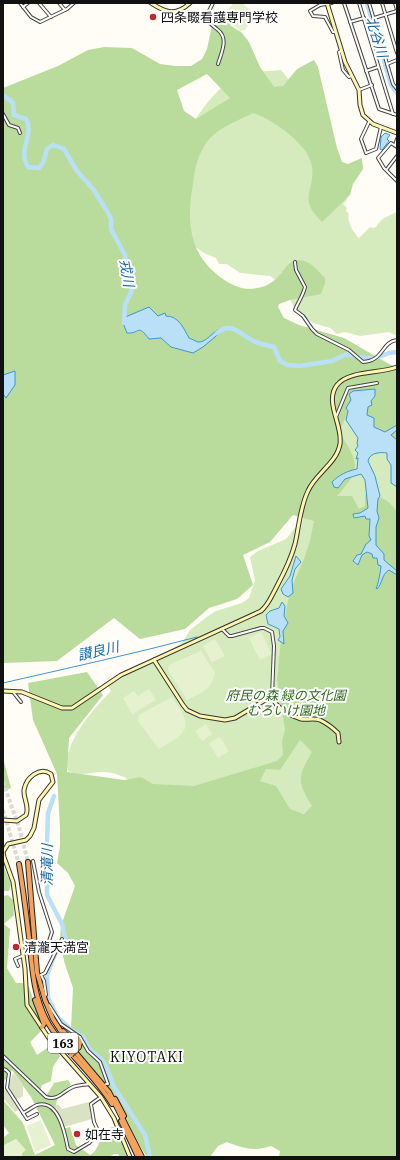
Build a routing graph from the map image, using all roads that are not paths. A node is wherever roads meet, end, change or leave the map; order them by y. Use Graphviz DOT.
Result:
graph roads {
  1 [pos="20,3"];
  2 [pos="28,3"];
  3 [pos="39,3"];
  4 [pos="59,3"];
  5 [pos="74,3"];
  6 [pos="152,3"];
  7 [pos="190,3"];
  8 [pos="213,3"];
  9 [pos="332,3"];
  10 [pos="344,3"];
  11 [pos="359,3"];
  12 [pos="369,3"];
  13 [pos="382,3"];
  14 [pos="395,3"];
  15 [pos="327,4"];
  16 [pos="23,7"];
  17 [pos="64,10"];
  18 [pos="397,10"];
  19 [pos="385,15"];
  20 [pos="51,17"];
  21 [pos="364,18"];
  22 [pos="374,18"];
  23 [pos="332,19"];
  24 [pos="328,21"];
  25 [pos="350,22"];
  26 [pos="336,32"];
  27 [pos="397,54"];
  28 [pos="397,60"];
  29 [pos="218,64"];
  30 [pos="387,64"];
  31 [pos="378,67"];
  32 [pos="366,70"];
  33 [pos="372,85"];
  34 [pos="397,89"];
  35 [pos="360,90"];
  36 [pos="3,114"];
  37 [pos="393,114"];
  38 [pos="397,115"];
  39 [pos="369,122"];
  40 [pos="381,127"];
  41 [pos="20,133"];
  42 [pos="397,133"];
  43 [pos="397,139"];
  44 [pos="396,146"];
  45 [pos="397,156"];
  46 [pos="387,169"];
  47 [pos="396,179"];
  48 [pos="295,262"];
  49 [pos="397,340"];
  50 [pos="397,367"];
  51 [pos="377,383"];
  52 [pos="336,417"];
  53 [pos="222,629"];
  54 [pos="154,660"];
  55 [pos="11,690"];
  56 [pos="3,691"];
  57 [pos="272,696"];
  58 [pos="21,702"];
  59 [pos="339,742"];
  60 [pos="3,820"];
  61 [pos="3,857"];
  62 [pos="30,861"];
  63 [pos="19,864"];
  64 [pos="62,939"];
  65 [pos="24,947"];
  66 [pos="24,955"];
  67 [pos="18,966"];
  68 [pos="33,975"];
  69 [pos="48,1010"];
  70 [pos="42,1027"];
  71 [pos="62,1031"];
  72 [pos="72,1038"];
  73 [pos="71,1043"];
  74 [pos="3,1056"];
  75 [pos="69,1056"];
  76 [pos="3,1069"];
  77 [pos="91,1084"];
  78 [pos="106,1084"];
  79 [pos="101,1097"];
  80 [pos="23,1113"];
  81 [pos="37,1114"];
  82 [pos="129,1131"];
  83 [pos="130,1157"];
  84 [pos="138,1157"];
  85 [pos="142,1157"];
  1 -- 16 [label="street"];
  2 -- 16 [label="street"];
  3 -- 20 [label="street"];
  4 -- 17 [label="street"];
  5 -- 17 [label="street"];
  6 -- 7 [label="street"];
  8 -- 29 [label="street"];
  9 -- 15 [label="street"];
  10 -- 25 [label="street"];
  11 -- 21 [label="street"];
  12 -- 22 [label="street"];
  13 -- 19 [label="street"];
  14 -- 18 [label="street"];
  15 -- 23 [label="street"];
  15 -- 24 [label="street"];
  16 -- 20 [label="street"];
  17 -- 20 [label="street"];
  18 -- 19 [label="street"];
  19 -- 22 [label="street"];
  19 -- 27 [label="street"];
  21 -- 25 [label="street"];
  21 -- 31 [label="street"];
  22 -- 30 [label="street"];
  23 -- 24 [label="street"];
  23 -- 26 [label="street"];
  24 -- 26 [label="street"];
  25 -- 32 [label="street"];
  26 -- 35 [label="street"];
  28 -- 30 [label="street"];
  30 -- 34 [label="street"];
  31 -- 32 [label="street"];
  31 -- 37 [label="street"];
  32 -- 33 [label="street"];
  33 -- 35 [label="street"];
  33 -- 37 [label="street"];
  35 -- 39 [label="street"];
  36 -- 41 [label="street"];
  37 -- 38 [label="street"];
  39 -- 40 [label="street"];
  39 -- 40 [label="street"];
  40 -- 42 [label="street"];
  43 -- 44 [label="street"];
  44 -- 46 [label="street"];
  45 -- 46 [label="street"];
  46 -- 47 [label="street"];
  48 -- 49 [label="street"];
  50 -- 52 [label="street"];
  51 -- 52 [label="street"];
  52 -- 53 [label="street"];
  53 -- 54 [label="street"];
  53 -- 57 [label="street"];
  54 -- 55 [label="street"];
  54 -- 57 [label="street"];
  55 -- 56 [label="street"];
  55 -- 58 [label="street"];
  57 -- 59 [label="street"];
  60 -- 61 [label="street"];
  61 -- 65 [label="street"];
  62 -- 65 [label="street, bridge"];
  62 -- 69 [label="highway, 163"];
  63 -- 68 [label="highway, 163"];
  64 -- 78 [label="street"];
  65 -- 66 [label="street"];
  66 -- 67 [label="street"];
  66 -- 70 [label="street"];
  68 -- 70 [label="highway, 163"];
  68 -- 84 [label="highway, 163"];
  69 -- 71 [label="highway"];
  69 -- 82 [label="highway, 163"];
  70 -- 75 [label="street"];
  71 -- 72 [label="highway"];
  71 -- 73 [label="highway"];
  72 -- 73 [label="highway"];
  72 -- 75 [label="highway, bridge"];
  73 -- 78 [label="highway"];
  74 -- 77 [label="street"];
  75 -- 77 [label="street"];
  76 -- 80 [label="street"];
  77 -- 79 [label="street"];
  78 -- 82 [label="highway"];
  79 -- 80 [label="street"];
  79 -- 83 [label="street"];
  80 -- 81 [label="street"];
  82 -- 85 [label="highway, 163"];
}
